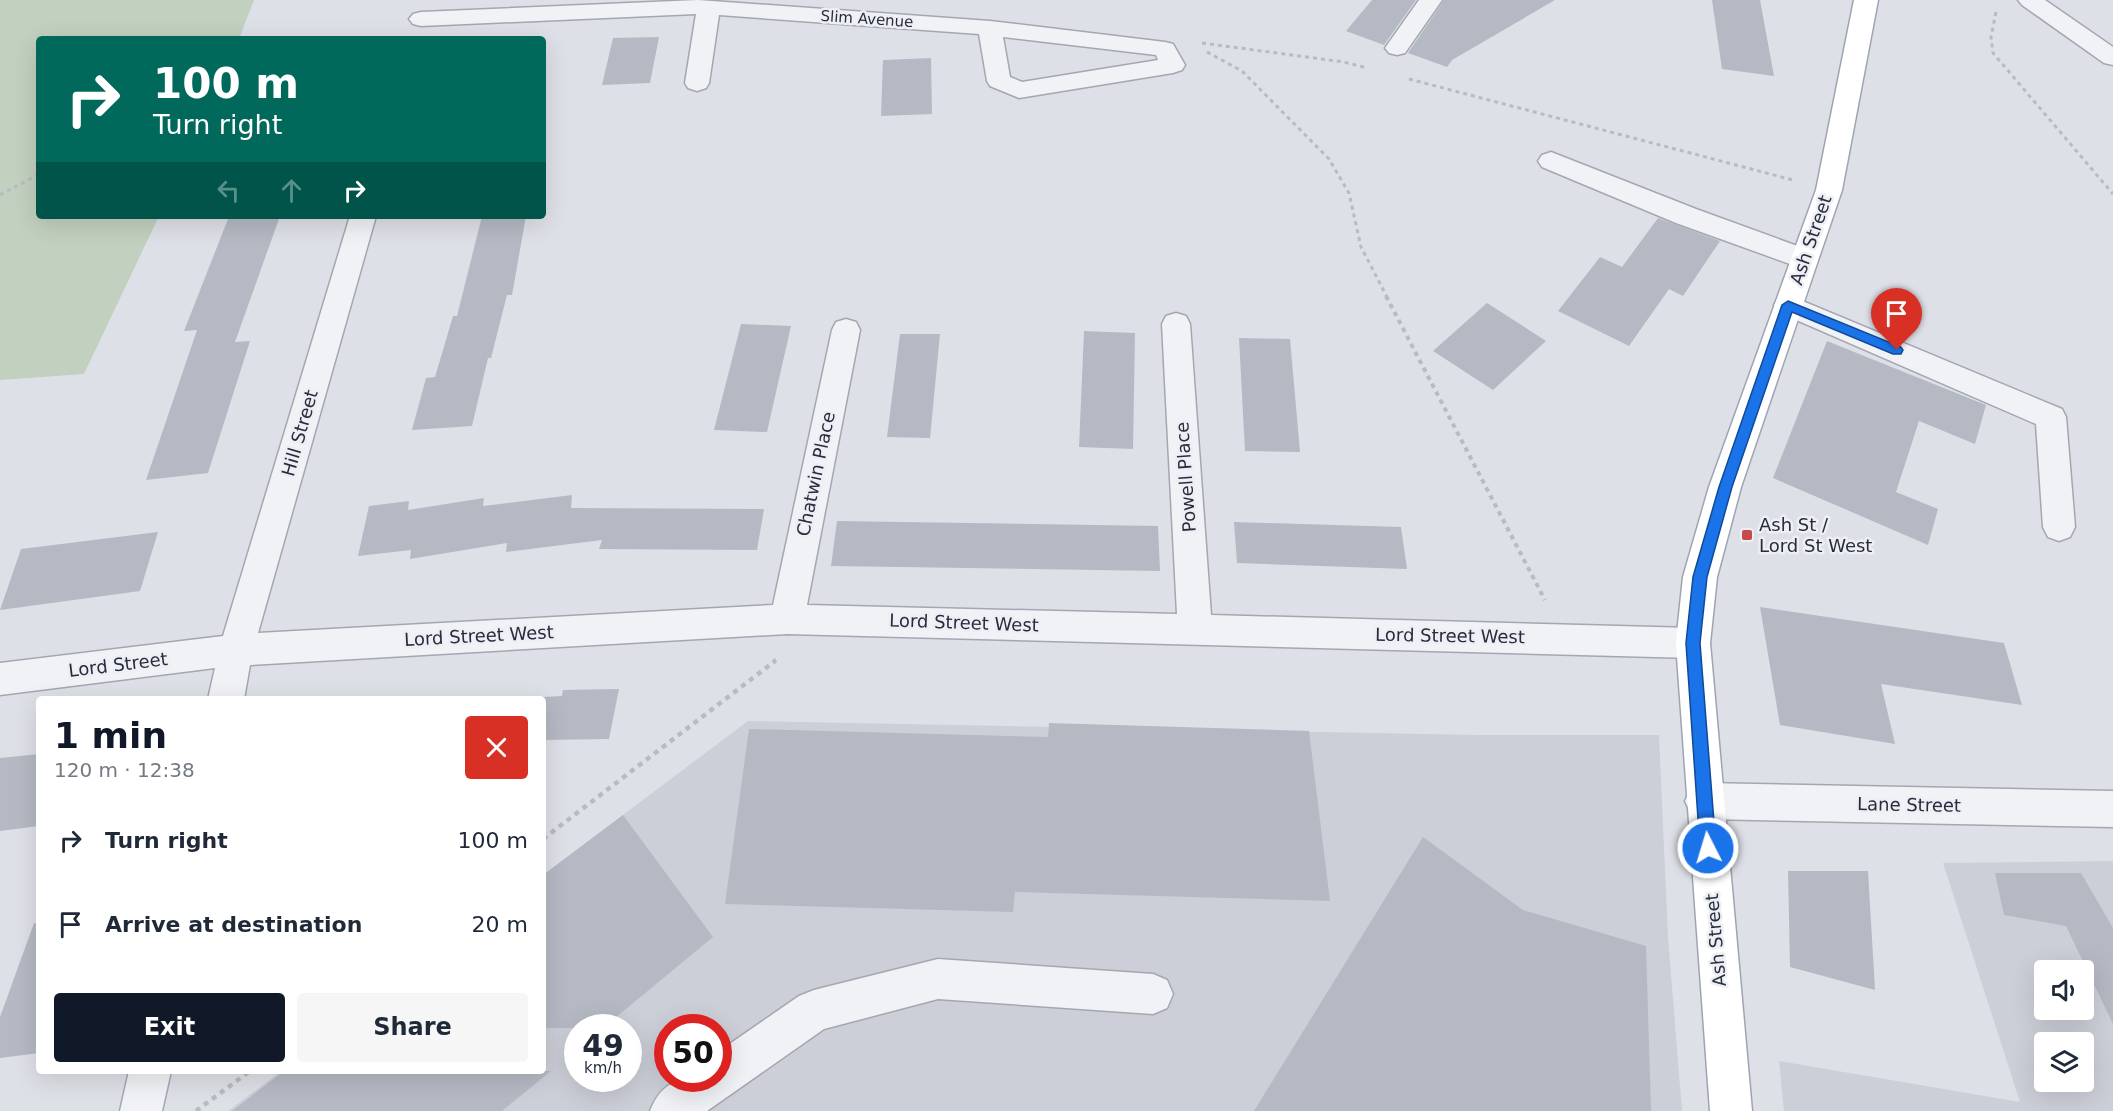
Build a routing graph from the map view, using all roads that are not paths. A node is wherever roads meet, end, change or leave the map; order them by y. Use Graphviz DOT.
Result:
graph roads {
  1 [pos="1431,0"];
  2 [pos="2030,0"];
  3 [pos="1862,1"];
  4 [pos="710,4"];
  5 [pos="421,19"];
  6 [pos="990,28"];
  7 [pos="1397,48"];
  8 [pos="2113,58"];
  9 [pos="697,83"];
  10 [pos="1551,161"];
  11 [pos="362,219"];
  12 [pos="1804,259"];
  13 [pos="1788,305"];
  14 [pos="1176,324"];
  15 [pos="846,330"];
  16 [pos="2059,527"];
  17 [pos="787,619"];
  18 [pos="1195,630"];
  19 [pos="1693,643"];
  20 [pos="236,650"];
  21 [pos="0,680"];
  22 [pos="227,696"];
  23 [pos="1704,801"];
  24 [pos="2113,809"];
  25 [pos="1153,994"];
  26 [pos="732,1068"];
  27 [pos="149,1074"];
  28 [pos="698,1092"];
  29 [pos="141,1111"];
  30 [pos="671,1111"];
  31 [pos="1731,1111"];
  1 -- 7 [label="street"];
  2 -- 8 [label="street"];
  3 -- 12 [label="main road, Ash Street"];
  4 -- 5 [label="street, Slim Avenue"];
  4 -- 6 [label="street, Slim Avenue"];
  4 -- 9 [label="street"];
  6 -- 6 [label="street, Slim Avenue"];
  10 -- 12 [label="street"];
  11 -- 20 [label="street, Hill Street"];
  12 -- 13 [label="main road, Ash Street"];
  13 -- 16 [label="street"];
  13 -- 19 [label="main road, Ash Street"];
  14 -- 18 [label="street, Powell Place"];
  15 -- 17 [label="street, Chatwin Place"];
  17 -- 18 [label="street, Lord Street West"];
  17 -- 20 [label="street, Lord Street West"];
  18 -- 19 [label="street, Lord Street West"];
  19 -- 23 [label="main road, Ash Street"];
  20 -- 21 [label="street, Lord Street"];
  20 -- 22 [label="street, Hill Street"];
  23 -- 24 [label="street, Lane Street"];
  23 -- 31 [label="main road, Ash Street"];
  25 -- 26 [label="street"];
  27 -- 29 [label="street"];
  28 -- 30 [label="street"];
}
